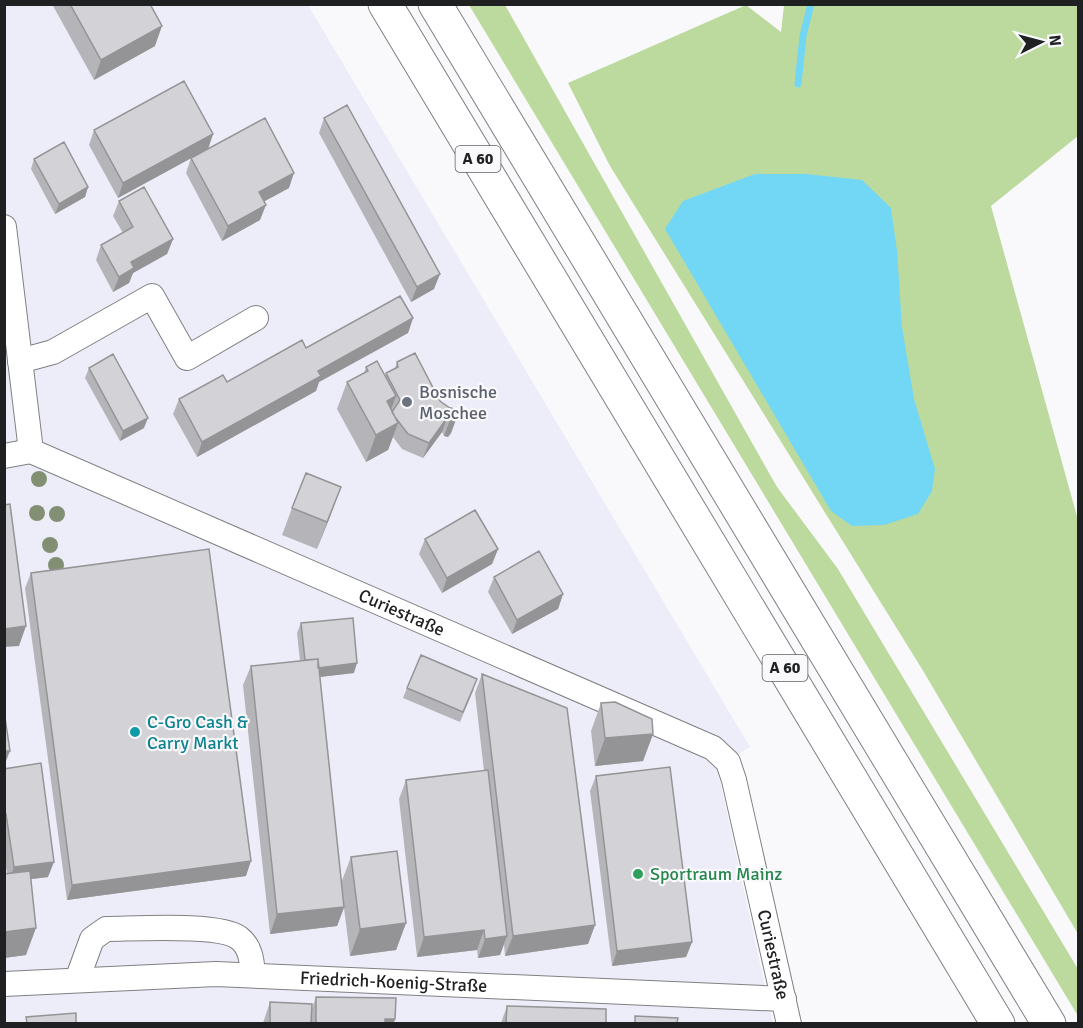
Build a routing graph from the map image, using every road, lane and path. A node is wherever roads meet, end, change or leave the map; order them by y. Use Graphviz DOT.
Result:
graph roads {
  1 [pos="385,4"];
  2 [pos="435,4"];
  3 [pos="4,226"];
  4 [pos="256,318"];
  5 [pos="20,361"];
  6 [pos="31,451"];
  7 [pos="4,456"];
  8 [pos="253,975"];
  9 [pos="77,980"];
  10 [pos="4,984"];
  11 [pos="784,999"];
  12 [pos="789,1023"];
  13 [pos="998,1023"];
  14 [pos="1049,1023"];
  1 -- 13 [label="highway, A 60"];
  2 -- 14 [label="highway, A 60"];
  3 -- 5 [label="street"];
  4 -- 5 [label="street"];
  5 -- 6 [label="street"];
  6 -- 7 [label="street"];
  6 -- 11 [label="street, Curiestraße"];
  8 -- 9 [label="street, Friedrich-Koenig-Straße"];
  8 -- 9 [label="street"];
  8 -- 11 [label="street, Friedrich-Koenig-Straße"];
  9 -- 10 [label="street, Friedrich-Koenig-Straße"];
  11 -- 12 [label="street, Curiestraße"];
}
